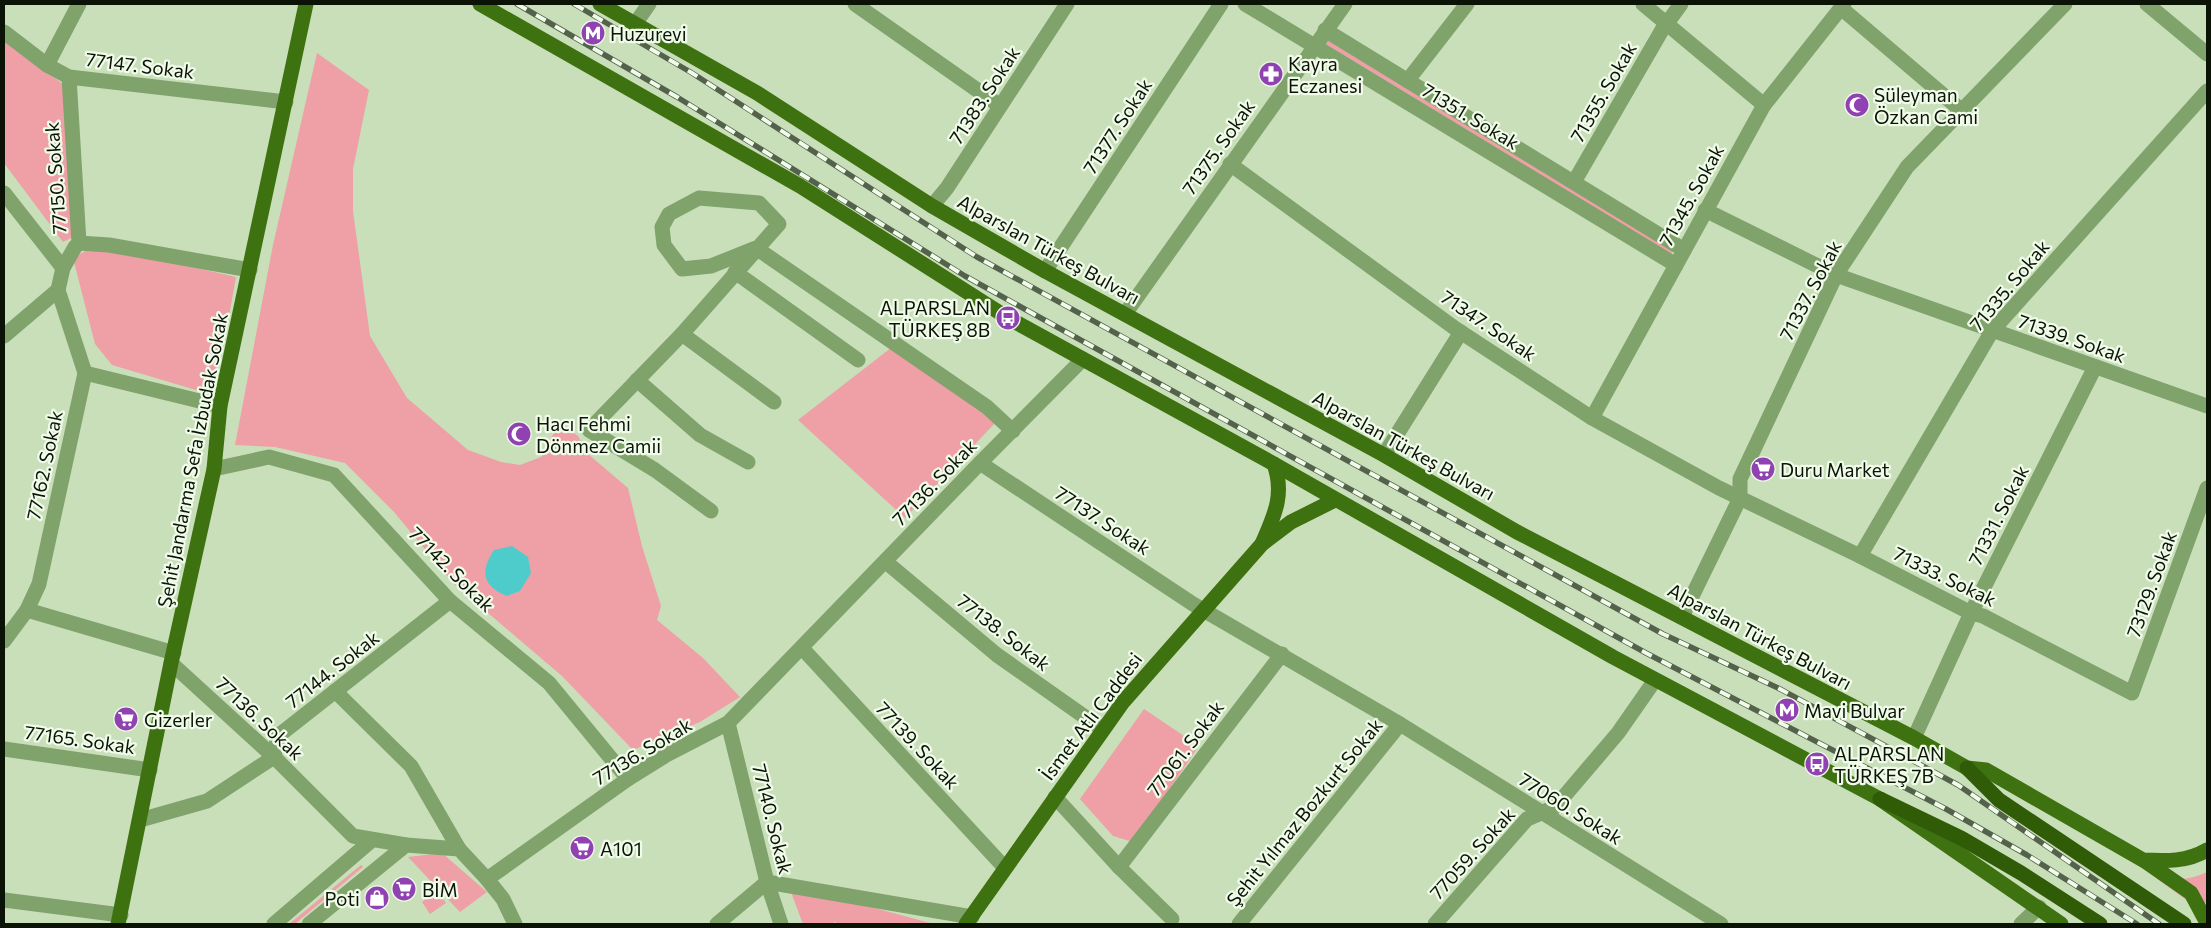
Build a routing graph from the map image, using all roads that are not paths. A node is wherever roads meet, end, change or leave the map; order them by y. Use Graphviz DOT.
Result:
graph roads {
  1 [pos="79,4"];
  2 [pos="306,4"];
  3 [pos="480,4"];
  4 [pos="600,4"];
  5 [pos="649,4"];
  6 [pos="1068,4"];
  7 [pos="1221,4"];
  8 [pos="1245,4"];
  9 [pos="1345,4"];
  10 [pos="1467,4"];
  11 [pos="1642,4"];
  12 [pos="1681,4"];
  13 [pos="2065,4"];
  14 [pos="2147,4"];
  15 [pos="865,6"];
  16 [pos="1842,6"];
  17 [pos="635,24"];
  18 [pos="1666,24"];
  19 [pos="1325,30"];
  20 [pos="4,32"];
  21 [pos="1314,45"];
  22 [pos="2207,54"];
  23 [pos="47,65"];
  24 [pos="69,76"];
  25 [pos="1408,80"];
  26 [pos="2207,91"];
  27 [pos="286,102"];
  28 [pos="1764,105"];
  29 [pos="1000,106"];
  30 [pos="1962,111"];
  31 [pos="1230,164"];
  32 [pos="1574,182"];
  33 [pos="4,193"];
  34 [pos="932,206"];
  35 [pos="1705,210"];
  36 [pos="80,243"];
  37 [pos="756,248"];
  38 [pos="1684,250"];
  39 [pos="1676,265"];
  40 [pos="63,268"];
  41 [pos="250,270"];
  42 [pos="1046,271"];
  43 [pos="736,272"];
  44 [pos="1836,275"];
  45 [pos="58,290"];
  46 [pos="1125,314"];
  47 [pos="1992,331"];
  48 [pos="1461,332"];
  49 [pos="682,334"];
  50 [pos="4,336"];
  51 [pos="1084,359"];
  52 [pos="858,360"];
  53 [pos="2095,367"];
  54 [pos="85,374"];
  55 [pos="637,380"];
  56 [pos="774,402"];
  57 [pos="220,406"];
  58 [pos="2207,406"];
  59 [pos="1592,418"];
  60 [pos="1012,431"];
  61 [pos="1384,455"];
  62 [pos="748,462"];
  63 [pos="980,463"];
  64 [pos="1274,464"];
  65 [pos="214,469"];
  66 [pos="2207,488"];
  67 [pos="1740,498"];
  68 [pos="1335,500"];
  69 [pos="711,511"];
  70 [pos="1262,544"];
  71 [pos="1860,556"];
  72 [pos="886,562"];
  73 [pos="450,601"];
  74 [pos="27,610"];
  75 [pos="1204,610"];
  76 [pos="1971,613"];
  77 [pos="1682,617"];
  78 [pos="4,641"];
  79 [pos="802,648"];
  80 [pos="1282,654"];
  81 [pos="172,658"];
  82 [pos="1655,680"];
  83 [pos="335,691"];
  84 [pos="2132,694"];
  85 [pos="728,723"];
  86 [pos="1400,724"];
  87 [pos="1102,729"];
  88 [pos="1914,738"];
  89 [pos="4,749"];
  90 [pos="274,757"];
  91 [pos="1967,768"];
  92 [pos="150,770"];
  93 [pos="628,779"];
  94 [pos="1055,797"];
  95 [pos="1880,799"];
  96 [pos="1541,813"];
  97 [pos="140,820"];
  98 [pos="372,840"];
  99 [pos="406,845"];
  100 [pos="458,849"];
  101 [pos="2207,850"];
  102 [pos="2143,860"];
  103 [pos="1119,867"];
  104 [pos="1004,868"];
  105 [pos="487,879"];
  106 [pos="767,882"];
  107 [pos="4,901"];
  108 [pos="2039,908"];
  109 [pos="119,919"];
  110 [pos="1172,919"];
  111 [pos="969,920"];
  112 [pos="2206,921"];
  113 [pos="1711,922"];
  114 [pos="274,924"];
  115 [pos="309,924"];
  116 [pos="515,924"];
  117 [pos="717,924"];
  118 [pos="781,924"];
  119 [pos="1239,924"];
  120 [pos="1435,924"];
  121 [pos="2021,924"];
  122 [pos="2061,924"];
  123 [pos="2100,924"];
  124 [pos="2184,924"];
  1 -- 23 [label="street"];
  2 -- 27 [label="main road, Şehit Jandarma Sefa İzbudak Sokak"];
  3 -- 51 [label="main road"];
  4 -- 17 [label="main road, Alparslan Türkeş Bulvarı"];
  5 -- 17 [label="street"];
  6 -- 29 [label="street, 71383. Sokak"];
  7 -- 42 [label="street, 71377. Sokak"];
  8 -- 21 [label="street, 71351. Sokak"];
  9 -- 19 [label="street, 71375. Sokak"];
  10 -- 25 [label="street"];
  11 -- 18 [label="street"];
  12 -- 18 [label="street, 71355. Sokak"];
  13 -- 30 [label="street, 71337. Sokak"];
  14 -- 22 [label="street"];
  15 -- 29 [label="street"];
  16 -- 28 [label="street, 71345. Sokak"];
  16 -- 30 [label="street"];
  17 -- 34 [label="main road, Alparslan Türkeş Bulvarı"];
  18 -- 28 [label="street"];
  18 -- 32 [label="street, 71355. Sokak"];
  19 -- 21 [label="street, 71375. Sokak"];
  19 -- 25 [label="street, 71351. Sokak"];
  20 -- 23 [label="street, 77147. Sokak"];
  21 -- 31 [label="street, 71375. Sokak"];
  21 -- 39 [label="street, 71351. Sokak"];
  23 -- 24 [label="street, 77147. Sokak"];
  24 -- 27 [label="street, 77147. Sokak"];
  24 -- 36 [label="street, 77150. Sokak"];
  25 -- 32 [label="street, 71351. Sokak"];
  26 -- 47 [label="street, 71335. Sokak"];
  27 -- 41 [label="main road, Şehit Jandarma Sefa İzbudak Sokak"];
  28 -- 35 [label="street, 71345. Sokak"];
  29 -- 34 [label="street, 71383. Sokak"];
  30 -- 44 [label="street, 71337. Sokak"];
  31 -- 46 [label="street, 71375. Sokak"];
  31 -- 48 [label="street, 71347. Sokak"];
  32 -- 38 [label="street, 71351. Sokak"];
  33 -- 40 [label="street"];
  34 -- 42 [label="main road, Alparslan Türkeş Bulvarı"];
  35 -- 38 [label="street, 71345. Sokak"];
  35 -- 44 [label="street, 71339. Sokak"];
  36 -- 40 [label="street, 77150. Sokak"];
  36 -- 41 [label="street"];
  37 -- 37 [label="street"];
  37 -- 43 [label="street"];
  37 -- 60 [label="street"];
  38 -- 39 [label="street, 71345. Sokak"];
  39 -- 59 [label="street, 71345. Sokak"];
  40 -- 45 [label="street, 77150. Sokak"];
  41 -- 57 [label="main road, Şehit Jandarma Sefa İzbudak Sokak"];
  42 -- 46 [label="main road, Alparslan Türkeş Bulvarı"];
  43 -- 49 [label="street"];
  43 -- 52 [label="street"];
  44 -- 47 [label="street, 71339. Sokak"];
  44 -- 67 [label="street, 71337. Sokak"];
  45 -- 50 [label="street"];
  45 -- 54 [label="street"];
  46 -- 61 [label="main road, Alparslan Türkeş Bulvarı"];
  47 -- 53 [label="street, 71339. Sokak"];
  47 -- 71 [label="street, 71335. Sokak"];
  48 -- 59 [label="street, 71347. Sokak"];
  48 -- 61 [label="street"];
  49 -- 55 [label="street"];
  49 -- 56 [label="street"];
  51 -- 60 [label="street, 77136. Sokak"];
  51 -- 64 [label="main road"];
  53 -- 58 [label="street, 71339. Sokak"];
  53 -- 76 [label="street, 71331. Sokak"];
  54 -- 57 [label="street"];
  54 -- 74 [label="street, 77162. Sokak"];
  55 -- 62 [label="street"];
  55 -- 69 [label="street"];
  57 -- 65 [label="main road, Şehit Jandarma Sefa İzbudak Sokak"];
  59 -- 67 [label="street, 71347. Sokak"];
  60 -- 63 [label="street, 77136. Sokak"];
  61 -- 77 [label="main road, Alparslan Türkeş Bulvarı"];
  63 -- 72 [label="street, 77136. Sokak"];
  63 -- 75 [label="street, 77137. Sokak"];
  64 -- 68 [label="main road"];
  64 -- 70 [label="main road"];
  65 -- 73 [label="street, 77142. Sokak"];
  65 -- 81 [label="main road, Şehit Jandarma Sefa İzbudak Sokak"];
  66 -- 84 [label="street, 73129. Sokak"];
  67 -- 71 [label="street, 71333. Sokak"];
  67 -- 77 [label="street, 71337. Sokak"];
  68 -- 70 [label="main road"];
  68 -- 82 [label="main road"];
  70 -- 75 [label="main road, İsmet Atlı Caddesi"];
  71 -- 76 [label="street, 71333. Sokak"];
  72 -- 79 [label="street, 77136. Sokak"];
  72 -- 87 [label="street, 77138. Sokak"];
  73 -- 83 [label="street, 77144. Sokak"];
  73 -- 93 [label="street, 77142. Sokak"];
  74 -- 78 [label="street, 77162. Sokak"];
  74 -- 81 [label="street"];
  75 -- 80 [label="street, 77137. Sokak"];
  75 -- 87 [label="main road, İsmet Atlı Caddesi"];
  76 -- 84 [label="street, 71333. Sokak"];
  76 -- 88 [label="street, 71331. Sokak"];
  77 -- 88 [label="main road, Alparslan Türkeş Bulvarı"];
  79 -- 85 [label="street, 77136. Sokak"];
  79 -- 104 [label="street, 77139. Sokak"];
  80 -- 86 [label="street, 77060. Sokak"];
  80 -- 103 [label="street, 77061. Sokak"];
  81 -- 90 [label="street, 77136. Sokak"];
  81 -- 92 [label="main road, Şehit Jandarma Sefa İzbudak Sokak"];
  82 -- 95 [label="main road"];
  82 -- 96 [label="street, 77059. Sokak"];
  83 -- 90 [label="street, 77144. Sokak"];
  83 -- 100 [label="street"];
  85 -- 93 [label="street, 77136. Sokak"];
  85 -- 106 [label="street, 77140. Sokak"];
  86 -- 96 [label="street, 77060. Sokak"];
  86 -- 119 [label="street, Şehit Yılmaz Bozkurt Sokak"];
  87 -- 94 [label="main road, İsmet Atlı Caddesi"];
  88 -- 91 [label="main road, Alparslan Türkeş Bulvarı"];
  89 -- 92 [label="street, 77165. Sokak"];
  90 -- 97 [label="street"];
  90 -- 98 [label="street, 77136. Sokak"];
  91 -- 102 [label="main road"];
  91 -- 124 [label="highway, Alparslan Türkeş Bulvarı"];
  92 -- 97 [label="main road, Şehit Jandarma Sefa İzbudak Sokak"];
  93 -- 105 [label="street, 77136. Sokak"];
  94 -- 103 [label="street"];
  94 -- 104 [label="main road, İsmet Atlı Caddesi"];
  95 -- 108 [label="main road"];
  95 -- 123 [label="highway"];
  96 -- 113 [label="street, 77060. Sokak"];
  96 -- 120 [label="street, 77059. Sokak"];
  97 -- 109 [label="main road, Şehit Jandarma Sefa İzbudak Sokak"];
  98 -- 99 [label="street, 77136. Sokak"];
  98 -- 114 [label="street"];
  99 -- 100 [label="street, 77136. Sokak"];
  99 -- 115 [label="street"];
  100 -- 105 [label="street"];
  101 -- 102 [label="main road"];
  102 -- 112 [label="main road"];
  103 -- 110 [label="street"];
  104 -- 111 [label="main road, İsmet Atlı Caddesi"];
  105 -- 116 [label="street"];
  106 -- 111 [label="street"];
  106 -- 117 [label="street"];
  106 -- 118 [label="street, 77140. Sokak"];
  107 -- 109 [label="street"];
  108 -- 121 [label="street"];
  108 -- 122 [label="main road"];
}
